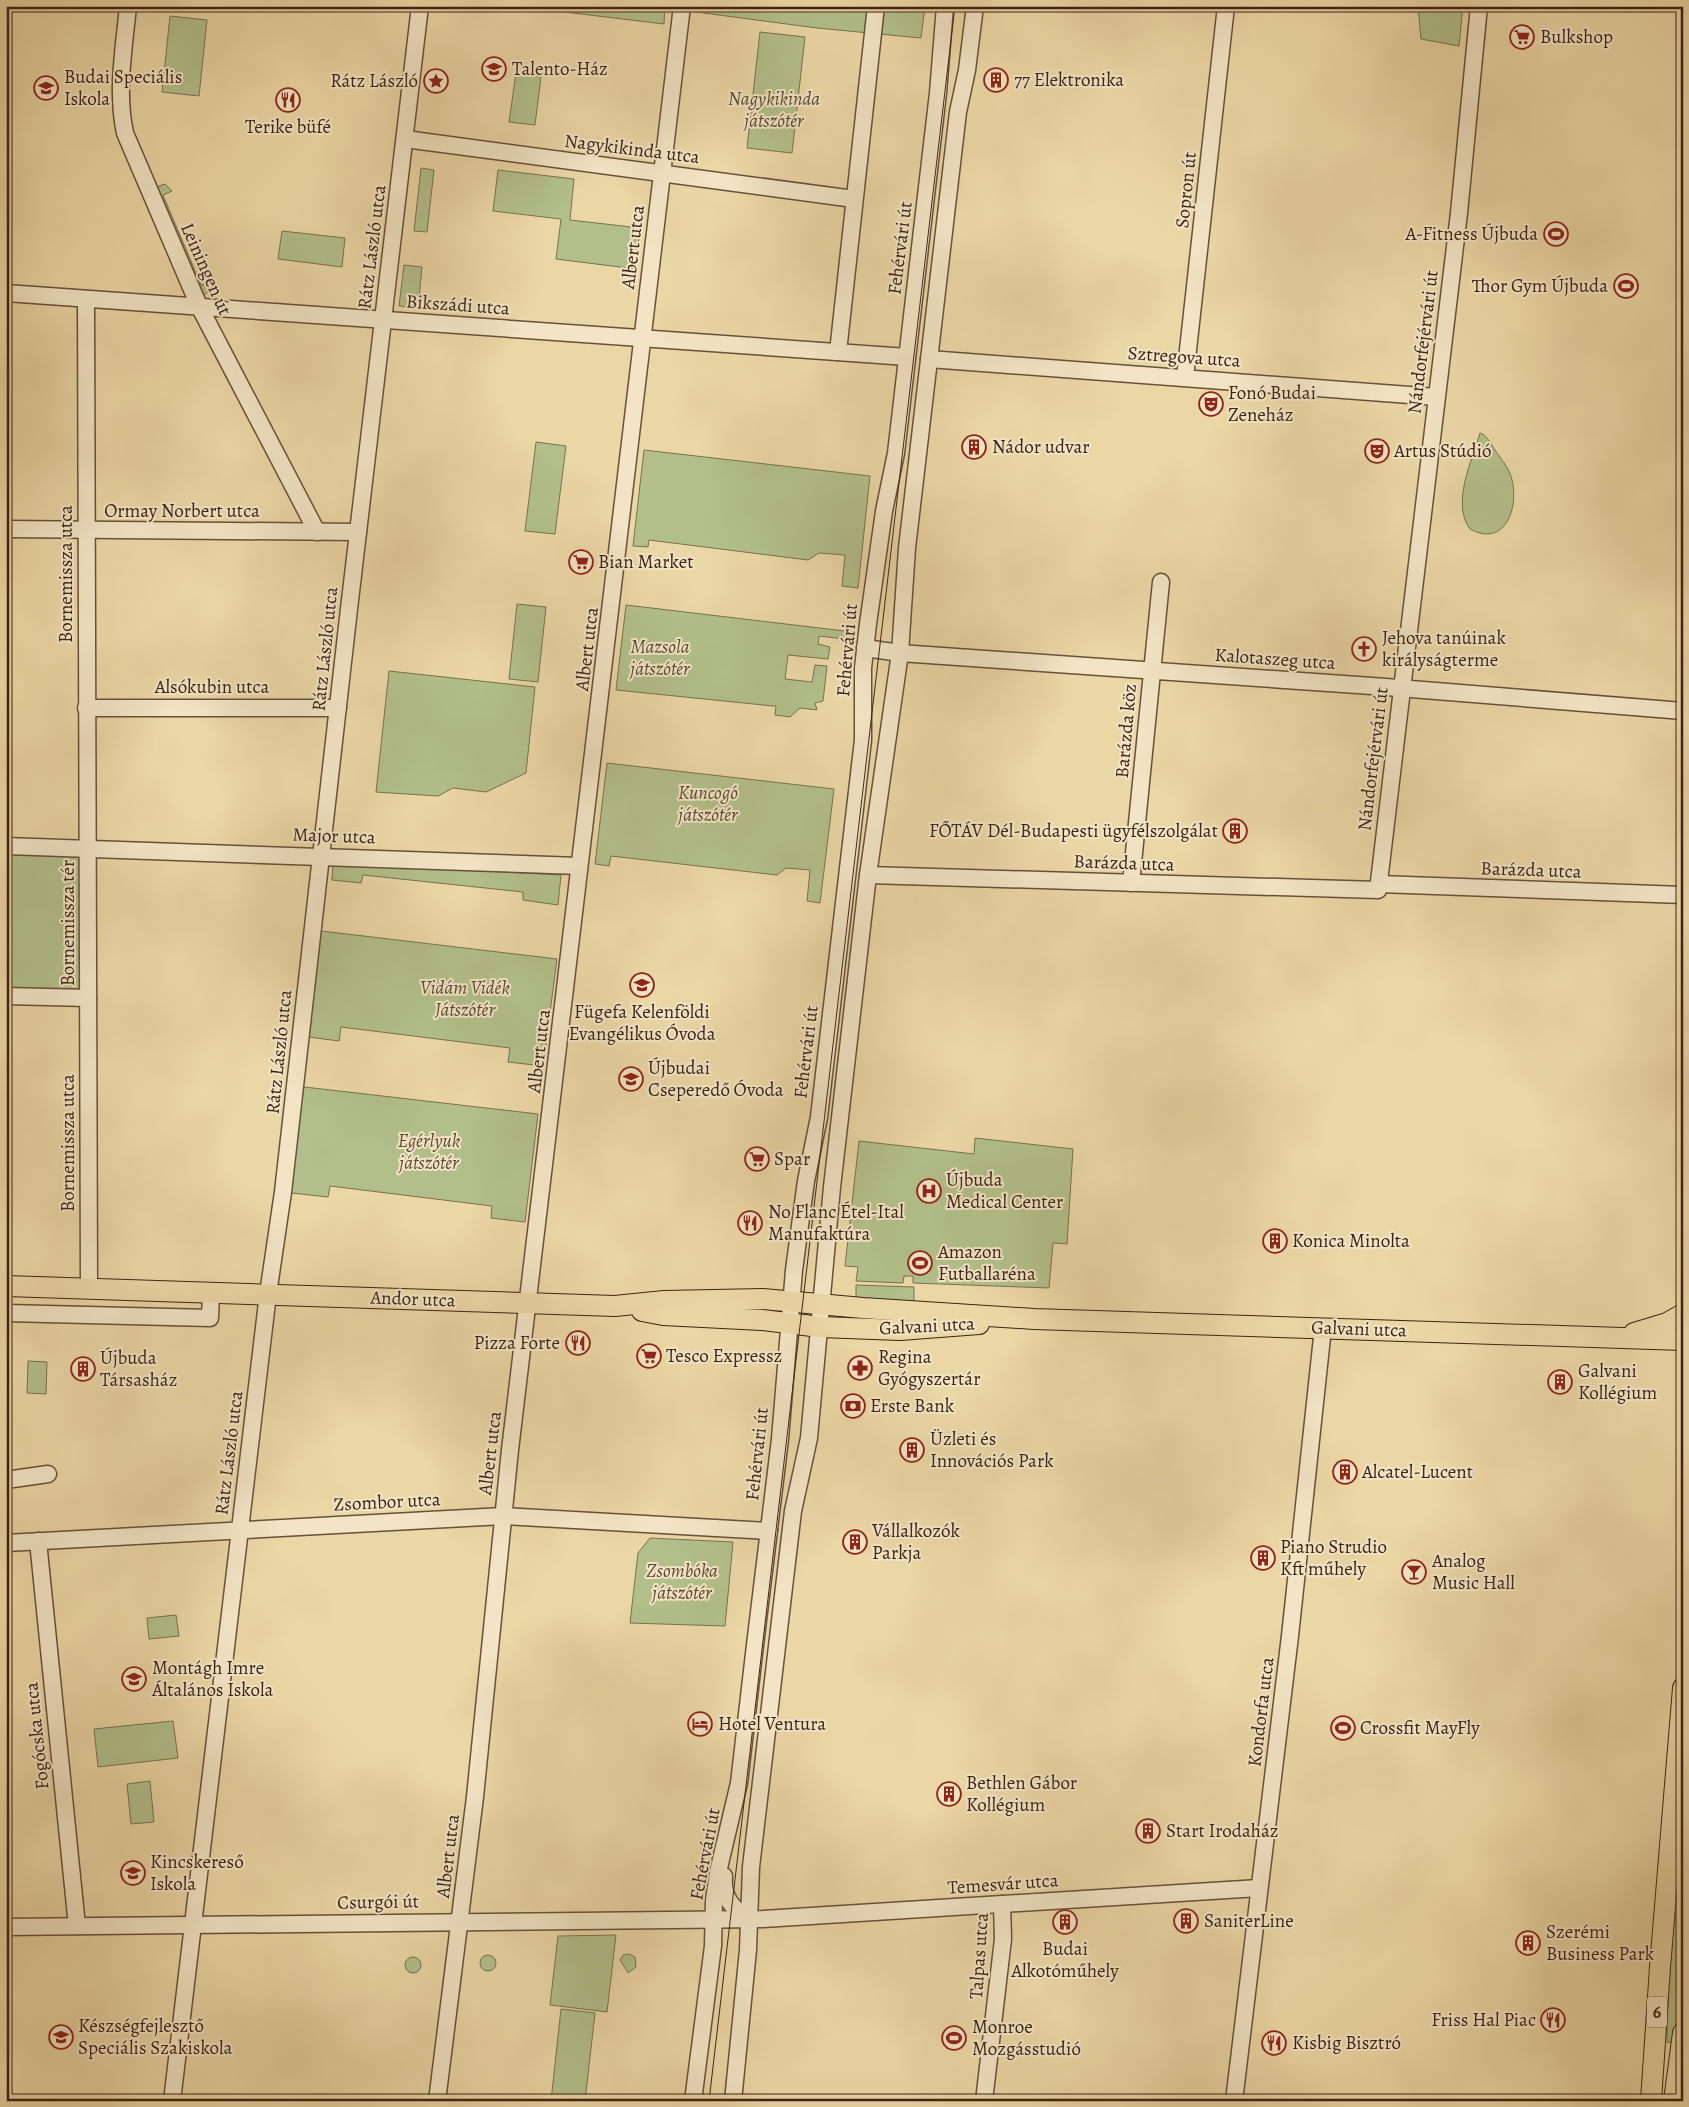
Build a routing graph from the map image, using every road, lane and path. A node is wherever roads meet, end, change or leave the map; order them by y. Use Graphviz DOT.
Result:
graph roads {
  1 [pos="128,6"];
  2 [pos="420,6"];
  3 [pos="682,6"];
  4 [pos="876,6"];
  5 [pos="945,6"];
  6 [pos="975,6"];
  7 [pos="1226,6"];
  8 [pos="1479,6"];
  9 [pos="405,139"];
  10 [pos="662,173"];
  11 [pos="854,199"];
  12 [pos="6,294"];
  13 [pos="86,299"];
  14 [pos="199,306"];
  15 [pos="383,319"];
  16 [pos="642,339"];
  17 [pos="838,352"];
  18 [pos="908,357"];
  19 [pos="929,359"];
  20 [pos="1185,377"];
  21 [pos="1436,398"];
  22 [pos="6,529"];
  23 [pos="86,530"];
  24 [pos="317,532"];
  25 [pos="358,532"];
  26 [pos="1161,582"];
  27 [pos="865,648"];
  28 [pos="900,653"];
  29 [pos="1152,670"];
  30 [pos="1401,688"];
  31 [pos="86,708"];
  32 [pos="338,708"];
  33 [pos="1683,711"];
  34 [pos="6,846"];
  35 [pos="88,849"];
  36 [pos="322,856"];
  37 [pos="579,866"];
  38 [pos="868,875"];
  39 [pos="1131,883"];
  40 [pos="1378,887"];
  41 [pos="1683,895"];
  42 [pos="6,996"];
  43 [pos="88,998"];
  44 [pos="6,1286"];
  45 [pos="88,1289"];
  46 [pos="211,1293"];
  47 [pos="268,1294"];
  48 [pos="791,1302"];
  49 [pos="529,1303"];
  50 [pos="822,1304"];
  51 [pos="615,1306"];
  52 [pos="6,1313"];
  53 [pos="1683,1314"];
  54 [pos="1034,1319"];
  55 [pos="789,1323"];
  56 [pos="820,1327"];
  57 [pos="1323,1328"];
  58 [pos="1611,1338"];
  59 [pos="1683,1340"];
  60 [pos="48,1474"];
  61 [pos="6,1480"];
  62 [pos="503,1516"];
  63 [pos="240,1531"];
  64 [pos="769,1531"];
  65 [pos="38,1541"];
  66 [pos="6,1543"];
  67 [pos="1683,1688"];
  68 [pos="728,1834"];
  69 [pos="1259,1888"];
  70 [pos="1002,1904"];
  71 [pos="750,1919"];
  72 [pos="713,1920"];
  73 [pos="461,1921"];
  74 [pos="192,1925"];
  75 [pos="77,1926"];
  76 [pos="6,1927"];
  77 [pos="1683,2034"];
  78 [pos="172,2101"];
  79 [pos="438,2101"];
  80 [pos="693,2101"];
  81 [pos="733,2101"];
  82 [pos="984,2101"];
  83 [pos="1234,2101"];
  84 [pos="1651,2101"];
  85 [pos="1674,2101"];
  1 -- 14 [label="street, Leiningen út"];
  2 -- 9 [label="street, Rátz László utca"];
  3 -- 10 [label="street, Albert utca"];
  4 -- 11 [label="street"];
  5 -- 18 [label="street, Fehérvári út"];
  6 -- 19 [label="street"];
  7 -- 20 [label="street, Sopron út"];
  8 -- 21 [label="street, Nándorfejérvári út"];
  9 -- 10 [label="street, Nagykikinda utca"];
  9 -- 15 [label="street, Rátz László utca"];
  10 -- 11 [label="street, Nagykikinda utca"];
  10 -- 16 [label="street, Albert utca"];
  11 -- 17 [label="street"];
  12 -- 13 [label="street, Bikszádi utca"];
  13 -- 14 [label="street, Bikszádi utca"];
  13 -- 23 [label="street, Bornemissza utca"];
  14 -- 15 [label="street, Bikszádi utca"];
  14 -- 24 [label="street, Leiningen út"];
  15 -- 16 [label="street, Bikszádi utca"];
  15 -- 25 [label="street, Rátz László utca"];
  16 -- 17 [label="street, Bikszádi utca"];
  16 -- 37 [label="street, Albert utca"];
  17 -- 18 [label="street, Bikszádi utca"];
  18 -- 27 [label="street, Fehérvári út"];
  19 -- 20 [label="street, Sztregova utca"];
  19 -- 28 [label="street"];
  20 -- 21 [label="street, Sztregova utca"];
  21 -- 30 [label="street, Nándorfejérvári út"];
  22 -- 23 [label="street, Ormay Norbert utca"];
  23 -- 24 [label="street, Ormay Norbert utca"];
  23 -- 31 [label="street, Bornemissza utca"];
  24 -- 25 [label="street, Ormay Norbert utca"];
  25 -- 32 [label="street, Rátz László utca"];
  26 -- 29 [label="street, Barázda köz"];
  27 -- 28 [label="street, Kalotaszeg utca"];
  27 -- 48 [label="street, Fehérvári út"];
  28 -- 29 [label="street, Kalotaszeg utca"];
  28 -- 38 [label="street"];
  29 -- 30 [label="street, Kalotaszeg utca"];
  29 -- 39 [label="street, Barázda köz"];
  30 -- 33 [label="street, Kalotaszeg utca"];
  30 -- 40 [label="street, Nándorfejérvári út"];
  31 -- 32 [label="street, Alsókubin utca"];
  31 -- 35 [label="street, Bornemissza utca"];
  32 -- 36 [label="street, Rátz László utca"];
  34 -- 35 [label="street, Bornemissza tér"];
  35 -- 36 [label="street, Major utca"];
  35 -- 43 [label="street, Bornemissza tér"];
  36 -- 37 [label="street, Major utca"];
  36 -- 47 [label="street, Rátz László utca"];
  37 -- 49 [label="street, Albert utca"];
  38 -- 39 [label="street, Barázda utca"];
  38 -- 50 [label="street"];
  39 -- 40 [label="street, Barázda utca"];
  40 -- 41 [label="street, Barázda utca"];
  42 -- 43 [label="street, Bornemissza tér"];
  43 -- 45 [label="street, Bornemissza utca"];
  44 -- 45 [label="main road, Andor utca"];
  45 -- 46 [label="main road, Andor utca"];
  46 -- 47 [label="main road, Andor utca"];
  46 -- 52 [label="street"];
  47 -- 49 [label="main road, Andor utca"];
  47 -- 63 [label="street, Rátz László utca"];
  48 -- 50 [label="main road, Andor utca"];
  48 -- 51 [label="main road, Andor utca"];
  48 -- 55 [label="street, Fehérvári út"];
  49 -- 51 [label="main road, Andor utca"];
  49 -- 62 [label="street, Albert utca"];
  50 -- 54 [label="main road, Galvani utca"];
  50 -- 56 [label="street"];
  51 -- 55 [label="main road, Andor utca"];
  53 -- 58 [label="main road"];
  54 -- 56 [label="main road, Galvani utca"];
  54 -- 57 [label="main road, Galvani utca"];
  55 -- 56 [label="main road, Andor utca"];
  55 -- 64 [label="street, Fehérvári út"];
  56 -- 71 [label="street"];
  57 -- 58 [label="main road, Galvani utca"];
  57 -- 69 [label="street, Kondorfa utca"];
  58 -- 59 [label="main road, Galvani utca"];
  60 -- 61 [label="street"];
  62 -- 63 [label="street, Zsombor utca"];
  62 -- 64 [label="street, Zsombor utca"];
  62 -- 73 [label="street, Albert utca"];
  63 -- 65 [label="street, Zsombor utca"];
  63 -- 74 [label="street, Rátz László utca"];
  64 -- 68 [label="street, Fehérvári út"];
  65 -- 66 [label="street, Zsombor utca"];
  65 -- 75 [label="street, Fogócska utca"];
  67 -- 84 [label="main road, 6"];
  68 -- 71 [label="street"];
  68 -- 72 [label="street, Fehérvári út"];
  69 -- 70 [label="street, Temesvár utca"];
  69 -- 83 [label="street, Kondorfa utca"];
  70 -- 71 [label="street, Temesvár utca"];
  70 -- 82 [label="street, Talpas utca"];
  71 -- 72 [label="street, Csurgói út"];
  71 -- 81 [label="street"];
  72 -- 73 [label="street, Csurgói út"];
  72 -- 80 [label="street, Fehérvári út"];
  73 -- 74 [label="street, Csurgói út"];
  73 -- 79 [label="street, Albert utca"];
  74 -- 75 [label="street, Csurgói út"];
  74 -- 78 [label="street, Rátz László utca"];
  75 -- 76 [label="street, Csurgói út"];
  77 -- 85 [label="main road, 6"];
}
